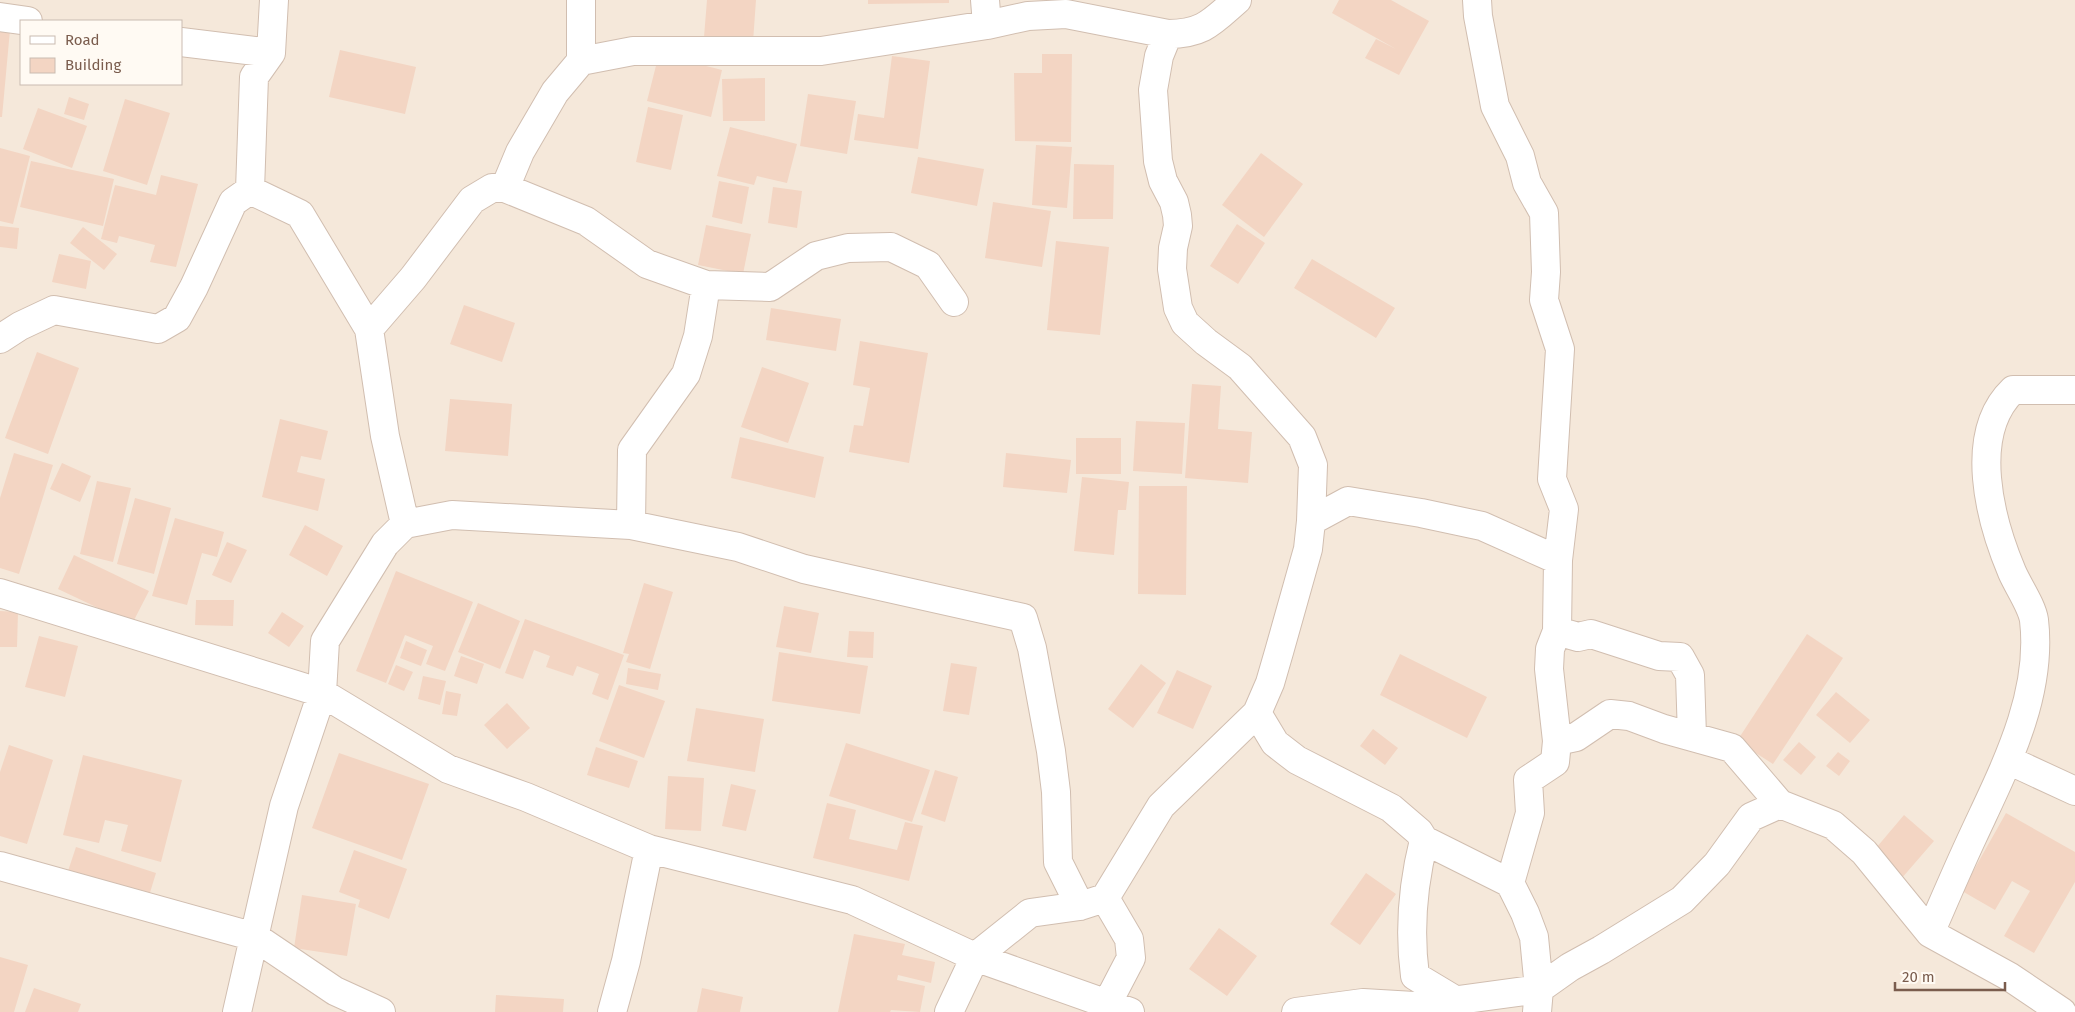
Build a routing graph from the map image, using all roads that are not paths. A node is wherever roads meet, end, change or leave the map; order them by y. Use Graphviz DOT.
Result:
graph roads {
  1 [pos="274,0"];
  2 [pos="581,0"];
  3 [pos="1237,0"];
  4 [pos="1477,0"];
  5 [pos="1067,7"];
  6 [pos="986,13"];
  7 [pos="0,17"];
  8 [pos="21,20"];
  9 [pos="1168,34"];
  10 [pos="182,42"];
  11 [pos="270,53"];
  12 [pos="581,61"];
  13 [pos="505,188"];
  14 [pos="250,190"];
  15 [pos="706,285"];
  16 [pos="954,302"];
  17 [pos="369,329"];
  18 [pos="0,339"];
  19 [pos="2075,390"];
  20 [pos="1311,521"];
  21 [pos="405,524"];
  22 [pos="632,526"];
  23 [pos="1558,560"];
  24 [pos="0,593"];
  25 [pos="1557,631"];
  26 [pos="322,694"];
  27 [pos="1257,713"];
  28 [pos="1692,736"];
  29 [pos="1557,740"];
  30 [pos="2008,760"];
  31 [pos="2075,791"];
  32 [pos="1780,804"];
  33 [pos="1424,840"];
  34 [pos="648,849"];
  35 [pos="0,866"];
  36 [pos="1510,883"];
  37 [pos="1092,902"];
  38 [pos="1930,933"];
  39 [pos="255,937"];
  40 [pos="975,957"];
  41 [pos="1455,1000"];
  42 [pos="1538,1000"];
  43 [pos="1118,1008"];
  44 [pos="1414,1009"];
  45 [pos="236,1012"];
  46 [pos="381,1012"];
  47 [pos="612,1012"];
  48 [pos="949,1012"];
  49 [pos="1296,1012"];
  50 [pos="2062,1012"];
  1 -- 11 [label="street"];
  2 -- 12 [label="street"];
  3 -- 9 [label="street"];
  4 -- 23 [label="street"];
  5 -- 6 [label="street"];
  5 -- 9 [label="street"];
  6 -- 12 [label="street"];
  7 -- 8 [label="street"];
  9 -- 20 [label="street"];
  10 -- 11 [label="street"];
  11 -- 14 [label="street"];
  12 -- 13 [label="street"];
  13 -- 15 [label="street"];
  13 -- 17 [label="street"];
  14 -- 17 [label="street"];
  14 -- 18 [label="street"];
  15 -- 16 [label="street"];
  15 -- 22 [label="street"];
  17 -- 21 [label="street"];
  19 -- 30 [label="street"];
  20 -- 23 [label="street"];
  20 -- 27 [label="street"];
  21 -- 22 [label="street"];
  21 -- 26 [label="street"];
  22 -- 37 [label="street"];
  23 -- 25 [label="street"];
  24 -- 26 [label="street"];
  25 -- 28 [label="street"];
  25 -- 29 [label="street"];
  26 -- 34 [label="street"];
  26 -- 39 [label="street"];
  27 -- 33 [label="street"];
  27 -- 37 [label="street"];
  28 -- 29 [label="street"];
  28 -- 32 [label="street"];
  29 -- 36 [label="street"];
  30 -- 31 [label="street"];
  30 -- 38 [label="street"];
  32 -- 38 [label="street"];
  32 -- 42 [label="street"];
  33 -- 36 [label="street"];
  33 -- 41 [label="street"];
  34 -- 40 [label="street"];
  34 -- 47 [label="street"];
  35 -- 39 [label="street"];
  36 -- 42 [label="street"];
  37 -- 40 [label="street"];
  37 -- 43 [label="street"];
  38 -- 50 [label="street"];
  39 -- 45 [label="street"];
  39 -- 46 [label="street"];
  40 -- 43 [label="street"];
  40 -- 48 [label="street"];
  41 -- 42 [label="street"];
  41 -- 44 [label="street"];
  44 -- 49 [label="street"];
}
